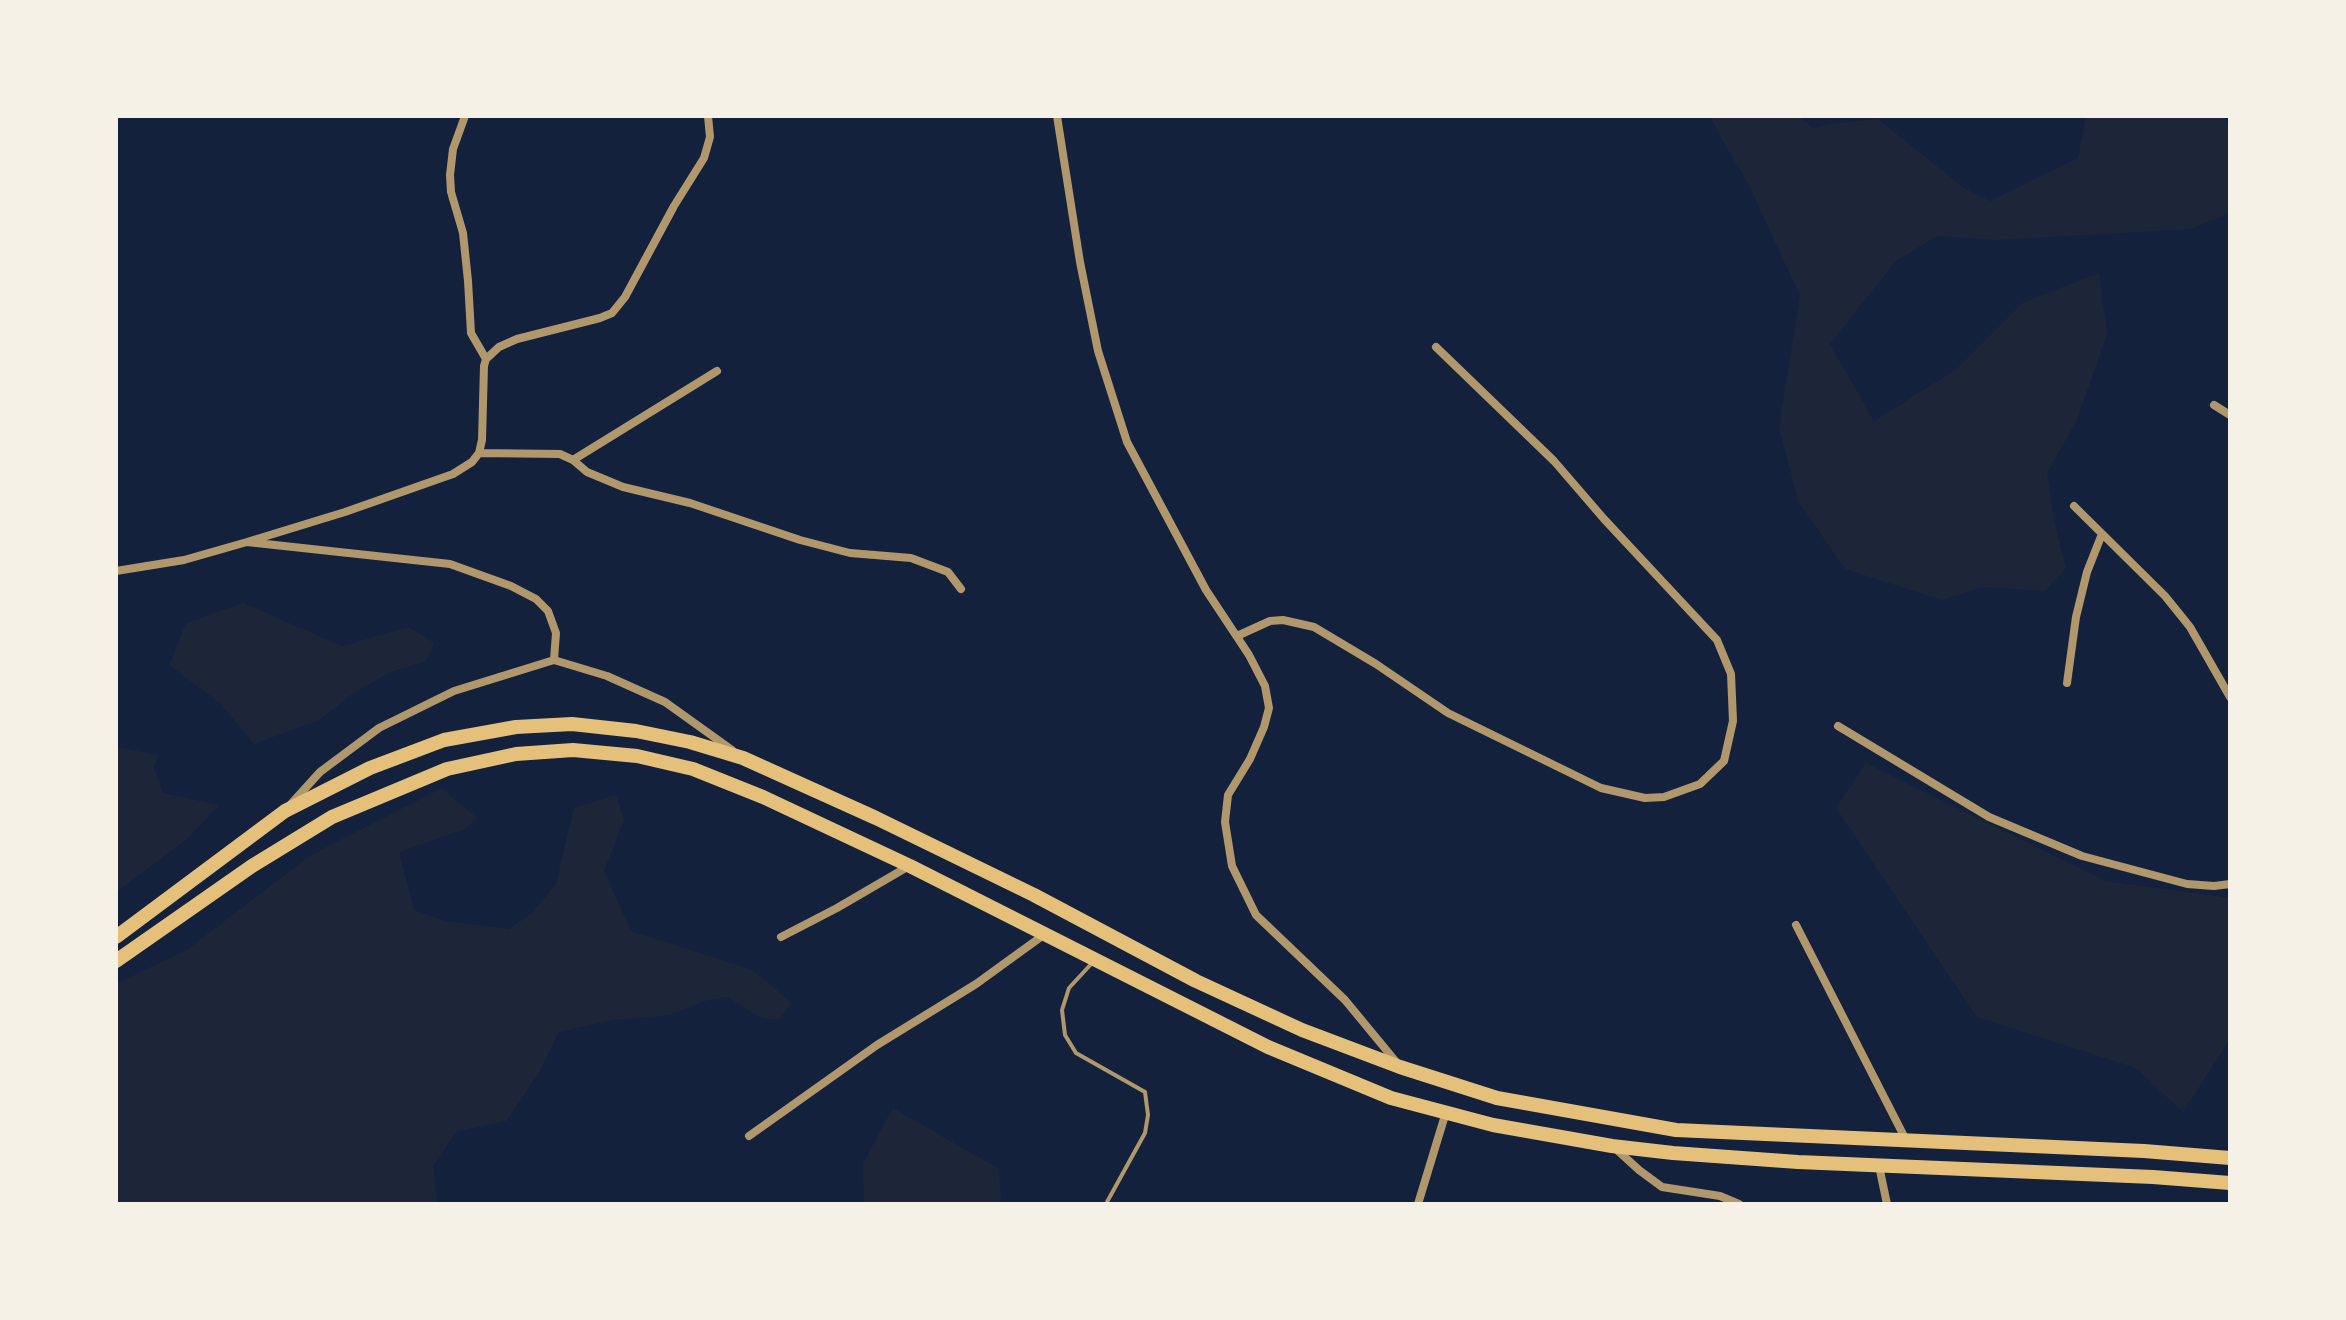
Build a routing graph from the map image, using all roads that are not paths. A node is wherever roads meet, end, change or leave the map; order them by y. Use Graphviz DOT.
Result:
graph roads {
  1 [pos="465,116"];
  2 [pos="708,116"];
  3 [pos="1057,116"];
  4 [pos="1436,347"];
  5 [pos="486,359"];
  6 [pos="717,371"];
  7 [pos="2214,405"];
  8 [pos="2230,415"];
  9 [pos="479,453"];
  10 [pos="573,460"];
  11 [pos="2074,506"];
  12 [pos="2102,534"];
  13 [pos="247,542"];
  14 [pos="116,571"];
  15 [pos="961,589"];
  16 [pos="1237,636"];
  17 [pos="554,660"];
  18 [pos="2067,683"];
  19 [pos="2230,697"];
  20 [pos="1838,726"];
  21 [pos="743,758"];
  22 [pos="285,811"];
  23 [pos="910,866"];
  24 [pos="2230,884"];
  25 [pos="1796,925"];
  26 [pos="1045,934"];
  27 [pos="116,937"];
  28 [pos="781,937"];
  29 [pos="1095,960"];
  30 [pos="116,961"];
  31 [pos="1400,1067"];
  32 [pos="1446,1112"];
  33 [pos="749,1136"];
  34 [pos="1906,1140"];
  35 [pos="1612,1146"];
  36 [pos="2230,1158"];
  37 [pos="1879,1166"];
  38 [pos="2230,1183"];
  39 [pos="1107,1202"];
  40 [pos="1418,1204"];
  41 [pos="1739,1204"];
  42 [pos="1887,1204"];
  1 -- 5 [label="street"];
  2 -- 5 [label="street"];
  3 -- 16 [label="street"];
  4 -- 16 [label="street"];
  5 -- 9 [label="street"];
  6 -- 10 [label="street"];
  7 -- 8 [label="street"];
  9 -- 10 [label="street"];
  9 -- 13 [label="street"];
  10 -- 15 [label="street"];
  11 -- 12 [label="street"];
  12 -- 18 [label="street"];
  12 -- 19 [label="street"];
  13 -- 14 [label="street"];
  13 -- 17 [label="street"];
  16 -- 31 [label="street"];
  17 -- 21 [label="street"];
  17 -- 22 [label="street"];
  20 -- 24 [label="street"];
  21 -- 22 [label="highway"];
  21 -- 31 [label="highway"];
  22 -- 27 [label="highway"];
  23 -- 26 [label="highway"];
  23 -- 28 [label="street"];
  23 -- 30 [label="highway"];
  25 -- 34 [label="street"];
  26 -- 29 [label="highway"];
  26 -- 33 [label="street"];
  29 -- 32 [label="highway"];
  29 -- 39 [label="lane"];
  31 -- 34 [label="highway"];
  32 -- 35 [label="highway"];
  32 -- 40 [label="street"];
  34 -- 36 [label="highway"];
  35 -- 37 [label="highway"];
  35 -- 41 [label="street"];
  37 -- 38 [label="highway"];
  37 -- 42 [label="street"];
}
